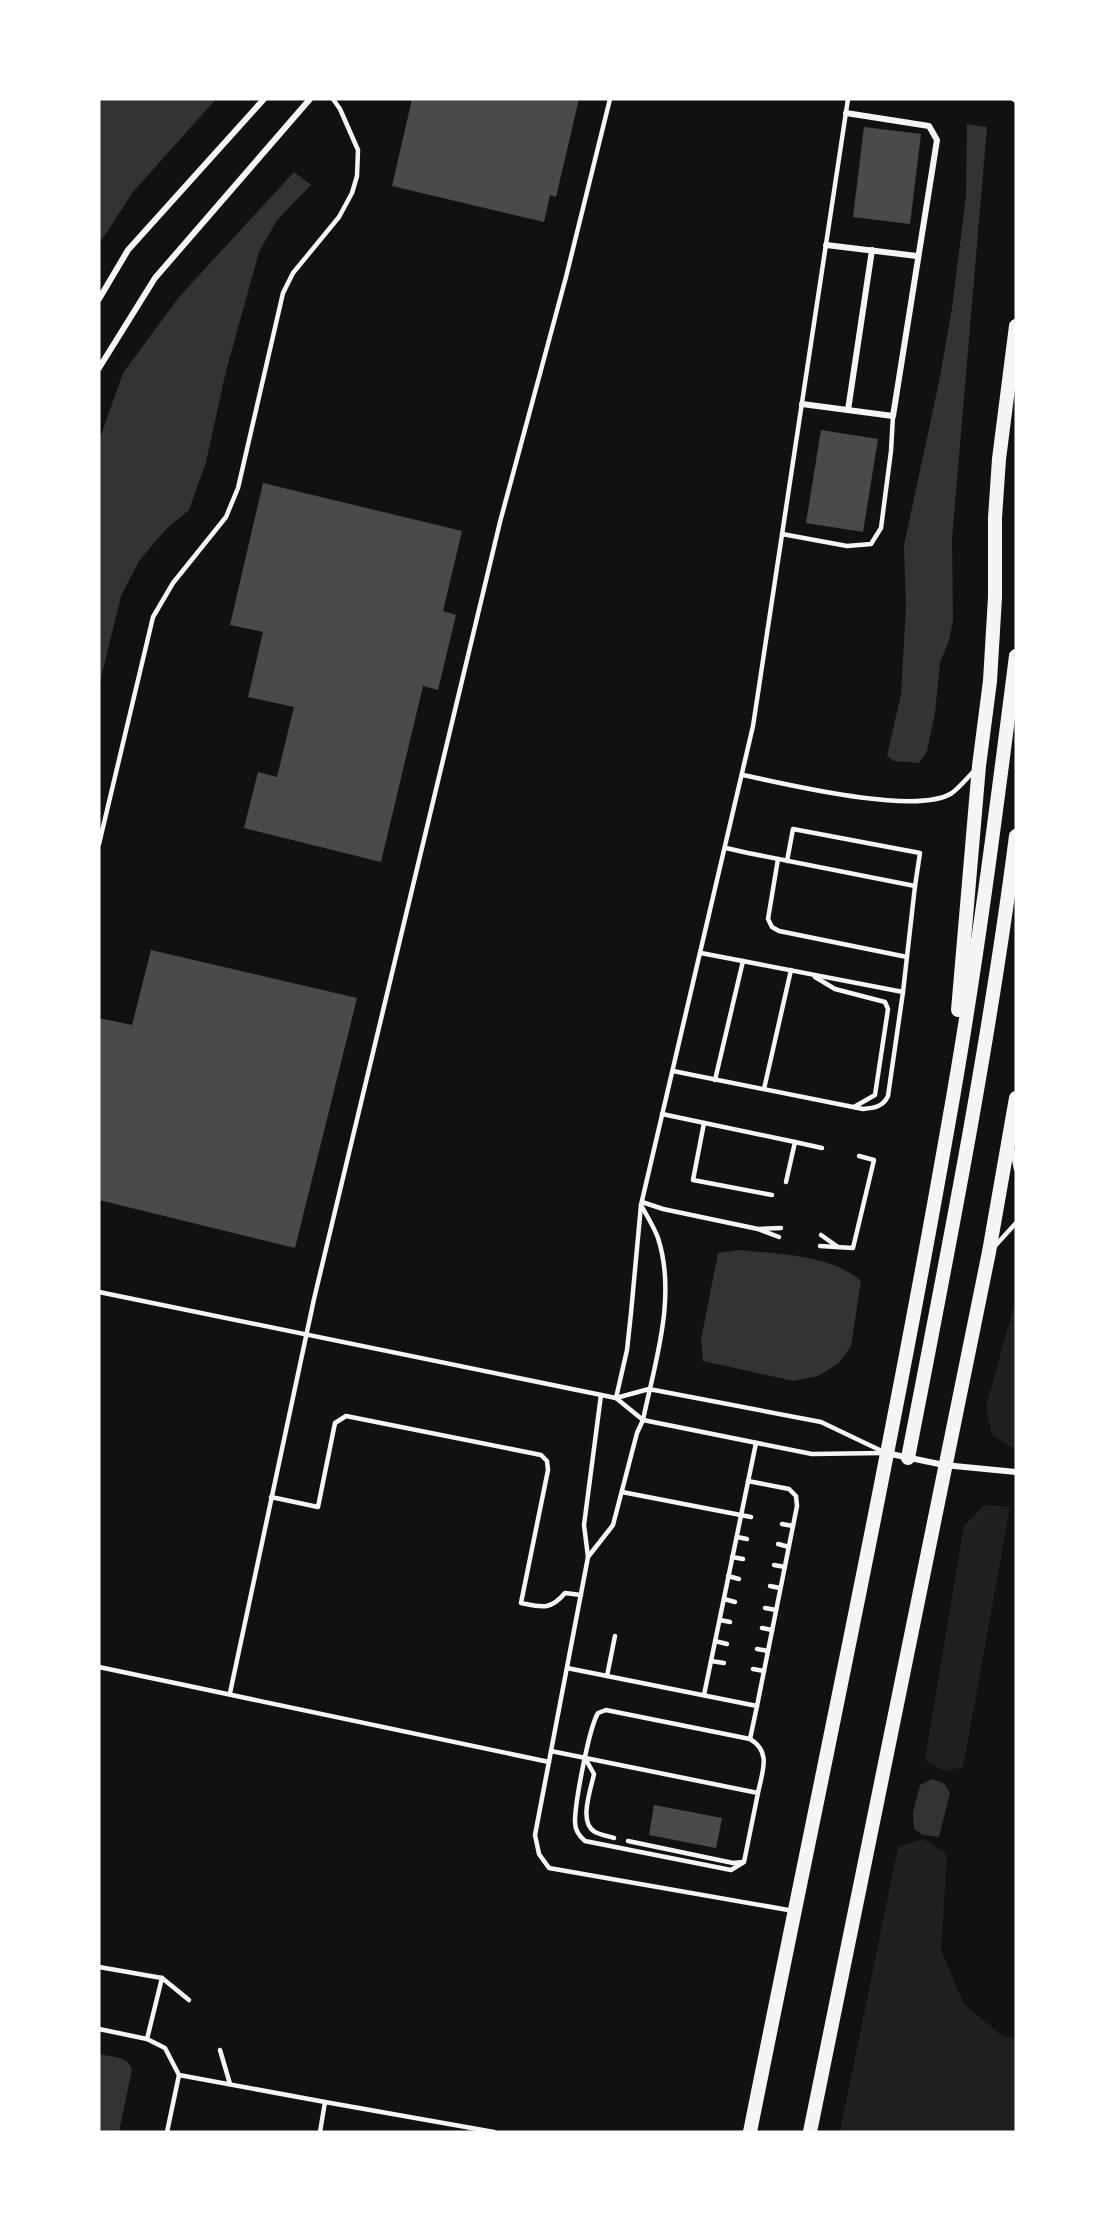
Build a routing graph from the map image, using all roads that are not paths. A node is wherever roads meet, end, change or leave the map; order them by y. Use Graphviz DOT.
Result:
graph roads {
  1 [pos="264,99"];
  2 [pos="310,99"];
  3 [pos="333,99"];
  4 [pos="610,99"];
  5 [pos="848,99"];
  6 [pos="846,113"];
  7 [pos="826,245"];
  8 [pos="872,250"];
  9 [pos="917,256"];
  10 [pos="99,299"];
  11 [pos="1016,326"];
  12 [pos="99,368"];
  13 [pos="802,404"];
  14 [pos="848,410"];
  15 [pos="892,416"];
  16 [pos="782,534"];
  17 [pos="1016,656"];
  18 [pos="979,766"];
  19 [pos="742,775"];
  20 [pos="1016,836"];
  21 [pos="99,844"];
  22 [pos="726,848"];
  23 [pos="777,859"];
  24 [pos="787,861"];
  25 [pos="915,886"];
  26 [pos="701,953"];
  27 [pos="907,957"];
  28 [pos="743,961"];
  29 [pos="791,970"];
  30 [pos="811,974"];
  31 [pos="903,992"];
  32 [pos="673,1071"];
  33 [pos="715,1080"];
  34 [pos="765,1089"];
  35 [pos="1016,1098"];
  36 [pos="854,1107"];
  37 [pos="662,1114"];
  38 [pos="1016,1117"];
  39 [pos="704,1123"];
  40 [pos="949,1123"];
  41 [pos="1010,1138"];
  42 [pos="795,1142"];
  43 [pos="822,1148"];
  44 [pos="859,1156"];
  45 [pos="1016,1169"];
  46 [pos="786,1182"];
  47 [pos="772,1195"];
  48 [pos="642,1204"];
  49 [pos="1016,1223"];
  50 [pos="781,1228"];
  51 [pos="758,1229"];
  52 [pos="821,1235"];
  53 [pos="779,1237"];
  54 [pos="820,1246"];
  55 [pos="838,1247"];
  56 [pos="989,1252"];
  57 [pos="99,1292"];
  58 [pos="305,1336"];
  59 [pos="649,1389"];
  60 [pos="601,1395"];
  61 [pos="616,1398"];
  62 [pos="643,1420"];
  63 [pos="756,1443"];
  64 [pos="886,1453"];
  65 [pos="908,1458"];
  66 [pos="944,1465"];
  67 [pos="1016,1472"];
  68 [pos="748,1480"];
  69 [pos="622,1492"];
  70 [pos="271,1497"];
  71 [pos="741,1515"];
  72 [pos="752,1517"];
  73 [pos="783,1524"];
  74 [pos="793,1526"];
  75 [pos="737,1537"];
  76 [pos="747,1539"];
  77 [pos="778,1544"];
  78 [pos="789,1547"];
  79 [pos="588,1557"];
  80 [pos="732,1557"];
  81 [pos="744,1559"];
  82 [pos="774,1565"];
  83 [pos="785,1567"];
  84 [pos="728,1576"];
  85 [pos="739,1579"];
  86 [pos="770,1586"];
  87 [pos="780,1588"];
  88 [pos="581,1595"];
  89 [pos="724,1599"];
  90 [pos="735,1602"];
  91 [pos="765,1608"];
  92 [pos="776,1610"];
  93 [pos="720,1620"];
  94 [pos="730,1622"];
  95 [pos="762,1628"];
  96 [pos="772,1630"];
  97 [pos="615,1636"];
  98 [pos="715,1641"];
  99 [pos="727,1644"];
  100 [pos="757,1649"];
  101 [pos="768,1651"];
  102 [pos="711,1661"];
  103 [pos="724,1664"];
  104 [pos="99,1667"];
  105 [pos="567,1668"];
  106 [pos="753,1669"];
  107 [pos="764,1671"];
  108 [pos="607,1677"];
  109 [pos="230,1693"];
  110 [pos="704,1695"];
  111 [pos="757,1706"];
  112 [pos="750,1739"];
  113 [pos="551,1751"];
  114 [pos="585,1758"];
  115 [pos="549,1762"];
  116 [pos="758,1793"];
  117 [pos="614,1838"];
  118 [pos="628,1840"];
  119 [pos="744,1862"];
  120 [pos="794,1911"];
  121 [pos="99,1967"];
  122 [pos="162,1978"];
  123 [pos="189,2000"];
  124 [pos="99,2029"];
  125 [pos="147,2039"];
  126 [pos="220,2050"];
  127 [pos="179,2074"];
  128 [pos="230,2084"];
  129 [pos="325,2102"];
  130 [pos="167,2132"];
  131 [pos="320,2132"];
  132 [pos="494,2132"];
  133 [pos="750,2132"];
  134 [pos="810,2132"];
  1 -- 10 [label="street"];
  2 -- 12 [label="street"];
  3 -- 21 [label="lane"];
  4 -- 58 [label="lane"];
  5 -- 6 [label="lane"];
  6 -- 7 [label="lane"];
  6 -- 9 [label="street"];
  7 -- 8 [label="street"];
  7 -- 13 [label="lane"];
  8 -- 9 [label="street"];
  8 -- 14 [label="street"];
  9 -- 15 [label="street"];
  11 -- 18 [label="highway"];
  13 -- 14 [label="street"];
  13 -- 16 [label="lane"];
  14 -- 15 [label="street"];
  15 -- 16 [label="lane"];
  16 -- 19 [label="lane"];
  17 -- 40 [label="highway"];
  18 -- 19 [label="lane"];
  18 -- 40 [label="highway"];
  19 -- 22 [label="lane"];
  20 -- 65 [label="highway"];
  22 -- 23 [label="lane"];
  22 -- 26 [label="lane"];
  23 -- 24 [label="lane"];
  23 -- 27 [label="lane"];
  24 -- 25 [label="lane"];
  24 -- 25 [label="lane"];
  25 -- 27 [label="lane"];
  26 -- 28 [label="lane"];
  26 -- 32 [label="lane"];
  27 -- 31 [label="lane"];
  28 -- 29 [label="lane"];
  28 -- 33 [label="lane"];
  29 -- 30 [label="lane"];
  29 -- 34 [label="lane"];
  30 -- 31 [label="lane"];
  30 -- 36 [label="lane"];
  31 -- 36 [label="lane"];
  32 -- 33 [label="lane"];
  32 -- 37 [label="lane"];
  33 -- 34 [label="lane"];
  34 -- 36 [label="lane"];
  35 -- 41 [label="highway"];
  37 -- 39 [label="lane"];
  37 -- 48 [label="lane"];
  38 -- 41 [label="highway"];
  39 -- 42 [label="lane"];
  39 -- 47 [label="lane"];
  40 -- 64 [label="highway"];
  41 -- 45 [label="lane"];
  41 -- 56 [label="highway"];
  42 -- 43 [label="lane"];
  42 -- 46 [label="lane"];
  44 -- 55 [label="lane"];
  48 -- 51 [label="lane"];
  48 -- 59 [label="lane"];
  48 -- 61 [label="lane"];
  49 -- 56 [label="lane"];
  50 -- 51 [label="lane"];
  51 -- 53 [label="lane"];
  52 -- 55 [label="lane"];
  54 -- 55 [label="lane"];
  56 -- 66 [label="highway"];
  57 -- 58 [label="lane"];
  58 -- 60 [label="lane"];
  58 -- 70 [label="lane"];
  59 -- 61 [label="lane"];
  59 -- 62 [label="lane"];
  59 -- 64 [label="lane"];
  60 -- 61 [label="lane"];
  60 -- 79 [label="lane"];
  61 -- 62 [label="lane"];
  62 -- 63 [label="lane"];
  62 -- 69 [label="lane"];
  63 -- 64 [label="lane"];
  63 -- 68 [label="lane"];
  64 -- 65 [label="street"];
  64 -- 120 [label="highway"];
  65 -- 66 [label="street"];
  66 -- 67 [label="street"];
  66 -- 134 [label="highway"];
  68 -- 71 [label="lane"];
  68 -- 74 [label="lane"];
  69 -- 71 [label="lane"];
  69 -- 79 [label="lane"];
  70 -- 88 [label="lane"];
  70 -- 109 [label="lane"];
  71 -- 72 [label="lane"];
  71 -- 75 [label="lane"];
  73 -- 74 [label="lane"];
  74 -- 78 [label="lane"];
  75 -- 76 [label="lane"];
  75 -- 80 [label="lane"];
  77 -- 78 [label="lane"];
  78 -- 83 [label="lane"];
  79 -- 88 [label="lane"];
  80 -- 81 [label="lane"];
  80 -- 84 [label="lane"];
  82 -- 83 [label="lane"];
  83 -- 87 [label="lane"];
  84 -- 85 [label="lane"];
  84 -- 89 [label="lane"];
  86 -- 87 [label="lane"];
  87 -- 92 [label="lane"];
  88 -- 105 [label="lane"];
  89 -- 90 [label="lane"];
  89 -- 93 [label="lane"];
  91 -- 92 [label="lane"];
  92 -- 96 [label="lane"];
  93 -- 94 [label="lane"];
  93 -- 98 [label="lane"];
  95 -- 96 [label="lane"];
  96 -- 101 [label="lane"];
  97 -- 108 [label="lane"];
  98 -- 99 [label="lane"];
  98 -- 102 [label="lane"];
  100 -- 101 [label="lane"];
  101 -- 107 [label="lane"];
  102 -- 103 [label="lane"];
  102 -- 110 [label="lane"];
  104 -- 109 [label="lane"];
  105 -- 108 [label="lane"];
  105 -- 113 [label="lane"];
  106 -- 107 [label="lane"];
  107 -- 111 [label="lane"];
  108 -- 110 [label="lane"];
  109 -- 115 [label="lane"];
  110 -- 111 [label="lane"];
  111 -- 112 [label="lane"];
  112 -- 114 [label="lane"];
  112 -- 116 [label="lane"];
  113 -- 114 [label="lane"];
  113 -- 115 [label="lane"];
  114 -- 116 [label="lane"];
  114 -- 117 [label="lane"];
  114 -- 119 [label="lane"];
  115 -- 120 [label="lane"];
  116 -- 119 [label="lane"];
  118 -- 119 [label="lane"];
  120 -- 133 [label="highway"];
  121 -- 122 [label="lane"];
  122 -- 123 [label="lane"];
  122 -- 125 [label="lane"];
  124 -- 125 [label="lane"];
  125 -- 127 [label="lane"];
  126 -- 128 [label="lane"];
  127 -- 128 [label="lane"];
  127 -- 130 [label="lane"];
  128 -- 129 [label="lane"];
  129 -- 131 [label="lane"];
  129 -- 132 [label="lane"];
}
